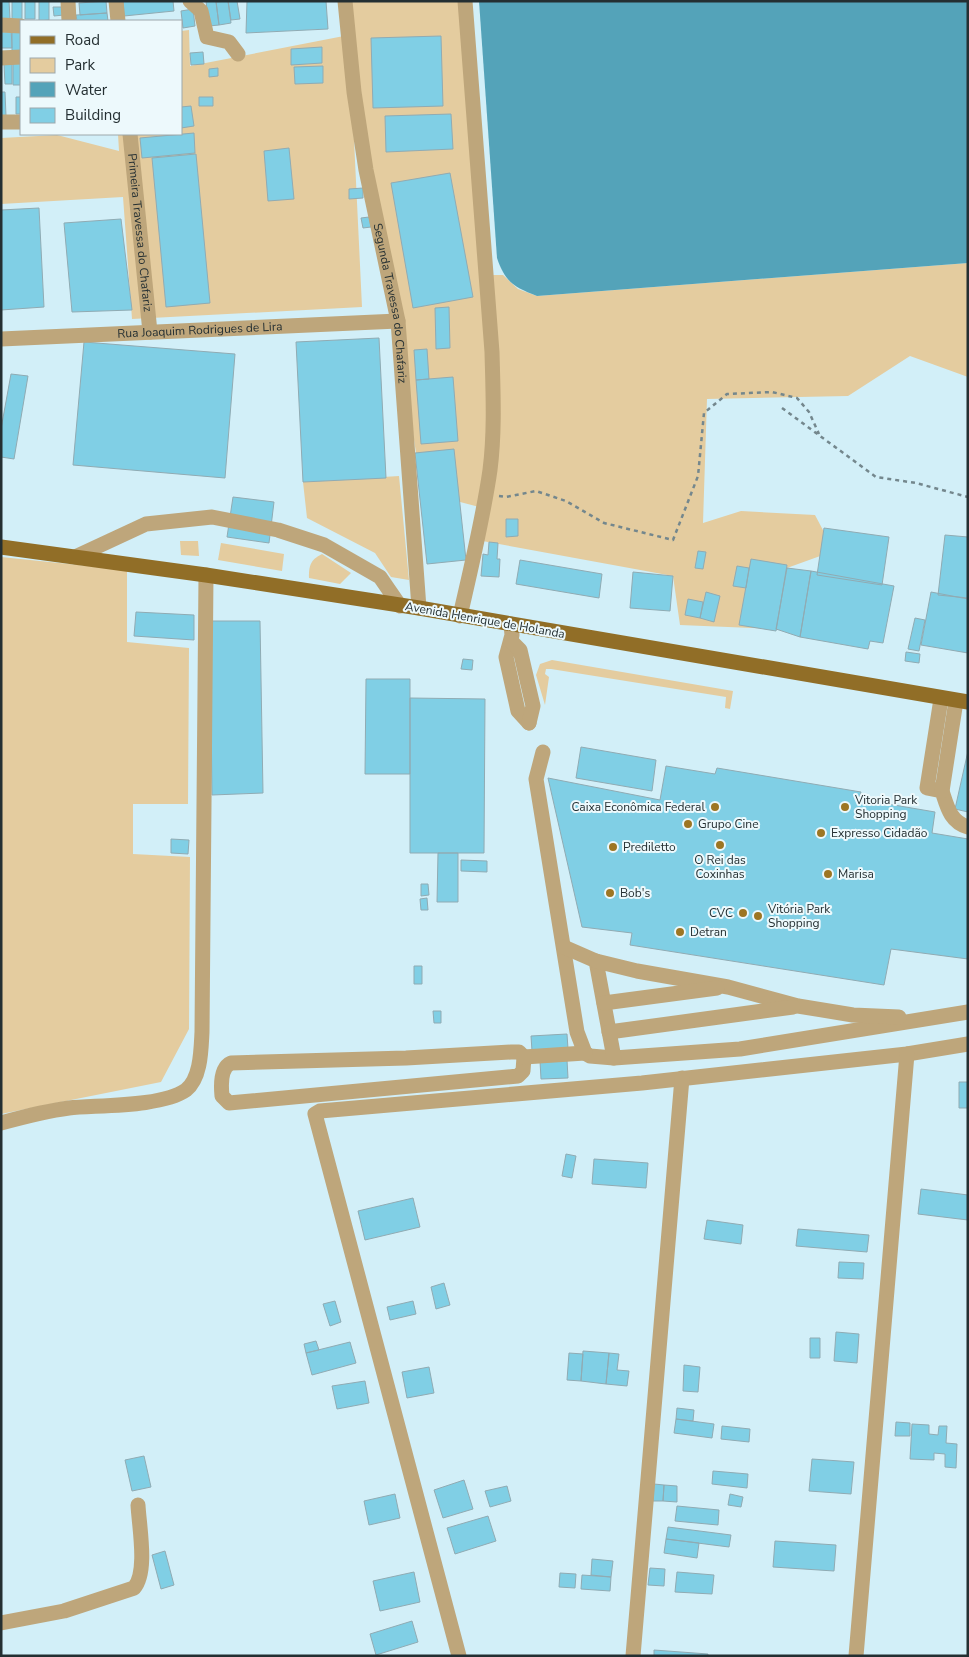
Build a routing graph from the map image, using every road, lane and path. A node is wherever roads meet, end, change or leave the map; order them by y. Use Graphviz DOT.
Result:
graph roads {
  1 [pos="68,1"];
  2 [pos="116,1"];
  3 [pos="190,1"];
  4 [pos="345,1"];
  5 [pos="465,1"];
  6 [pos="69,20"];
  7 [pos="118,20"];
  8 [pos="1,25"];
  9 [pos="20,26"];
  10 [pos="238,54"];
  11 [pos="20,56"];
  12 [pos="1,58"];
  13 [pos="1,122"];
  14 [pos="20,122"];
  15 [pos="130,135"];
  16 [pos="398,321"];
  17 [pos="150,332"];
  18 [pos="1,339"];
  19 [pos="782,408"];
  20 [pos="819,434"];
  21 [pos="486,493"];
  22 [pos="968,497"];
  23 [pos="1,547"];
  24 [pos="75,558"];
  25 [pos="206,575"];
  26 [pos="400,606"];
  27 [pos="419,608"];
  28 [pos="460,616"];
  29 [pos="511,624"];
  30 [pos="516,645"];
  31 [pos="518,673"];
  32 [pos="949,700"];
  33 [pos="528,723"];
  34 [pos="542,752"];
  35 [pos="931,789"];
  36 [pos="968,826"];
  37 [pos="564,946"];
  38 [pos="596,962"];
  39 [pos="728,987"];
  40 [pos="604,1003"];
  41 [pos="798,1006"];
  42 [pos="968,1012"];
  43 [pos="937,1017"];
  44 [pos="609,1032"];
  45 [pos="968,1044"];
  46 [pos="585,1052"];
  47 [pos="907,1054"];
  48 [pos="524,1057"];
  49 [pos="406,1058"];
  50 [pos="614,1058"];
  51 [pos="682,1078"];
  52 [pos="408,1085"];
  53 [pos="1,1123"];
  54 [pos="138,1505"];
  55 [pos="1,1623"];
  56 [pos="459,1656"];
  57 [pos="633,1656"];
  58 [pos="856,1656"];
  1 -- 6 [label="street"];
  2 -- 7 [label="street"];
  3 -- 10 [label="street"];
  4 -- 16 [label="street, Segunda Travessa do Chafariz"];
  5 -- 21 [label="street"];
  8 -- 9 [label="street"];
  11 -- 12 [label="street"];
  13 -- 14 [label="street"];
  15 -- 17 [label="street, Primeira Travessa do Chafariz"];
  16 -- 17 [label="street, Rua Joaquim Rodrigues de Lira"];
  16 -- 27 [label="street, Segunda Travessa do Chafariz"];
  17 -- 18 [label="street, Rua Joaquim Rodrigues de Lira"];
  19 -- 20 [label="path"];
  20 -- 21 [label="path"];
  20 -- 22 [label="path"];
  21 -- 28 [label="street"];
  23 -- 24 [label="main road, Avenida Henrique de Holanda"];
  24 -- 25 [label="main road, Avenida Henrique de Holanda"];
  24 -- 26 [label="street"];
  25 -- 26 [label="main road, Avenida Henrique de Holanda"];
  25 -- 53 [label="street"];
  26 -- 27 [label="main road, Avenida Henrique de Holanda"];
  27 -- 28 [label="main road, Avenida Henrique de Holanda"];
  28 -- 29 [label="main road, Avenida Henrique de Holanda"];
  29 -- 30 [label="street"];
  29 -- 32 [label="main road, Avenida Henrique de Holanda"];
  30 -- 31 [label="street"];
  30 -- 31 [label="street"];
  31 -- 33 [label="street"];
  32 -- 35 [label="street"];
  32 -- 35 [label="street"];
  34 -- 37 [label="street"];
  35 -- 36 [label="street"];
  37 -- 38 [label="street"];
  37 -- 46 [label="street"];
  38 -- 39 [label="street"];
  38 -- 40 [label="street"];
  39 -- 40 [label="street"];
  39 -- 41 [label="street"];
  40 -- 44 [label="street"];
  41 -- 43 [label="street"];
  41 -- 44 [label="street"];
  42 -- 43 [label="street"];
  43 -- 50 [label="street"];
  44 -- 50 [label="street"];
  45 -- 47 [label="street"];
  46 -- 48 [label="street"];
  46 -- 50 [label="street"];
  47 -- 51 [label="street"];
  47 -- 58 [label="street"];
  48 -- 49 [label="street"];
  48 -- 52 [label="street"];
  49 -- 52 [label="street"];
  49 -- 52 [label="street"];
  51 -- 56 [label="street"];
  51 -- 57 [label="street"];
  54 -- 55 [label="street"];
}
